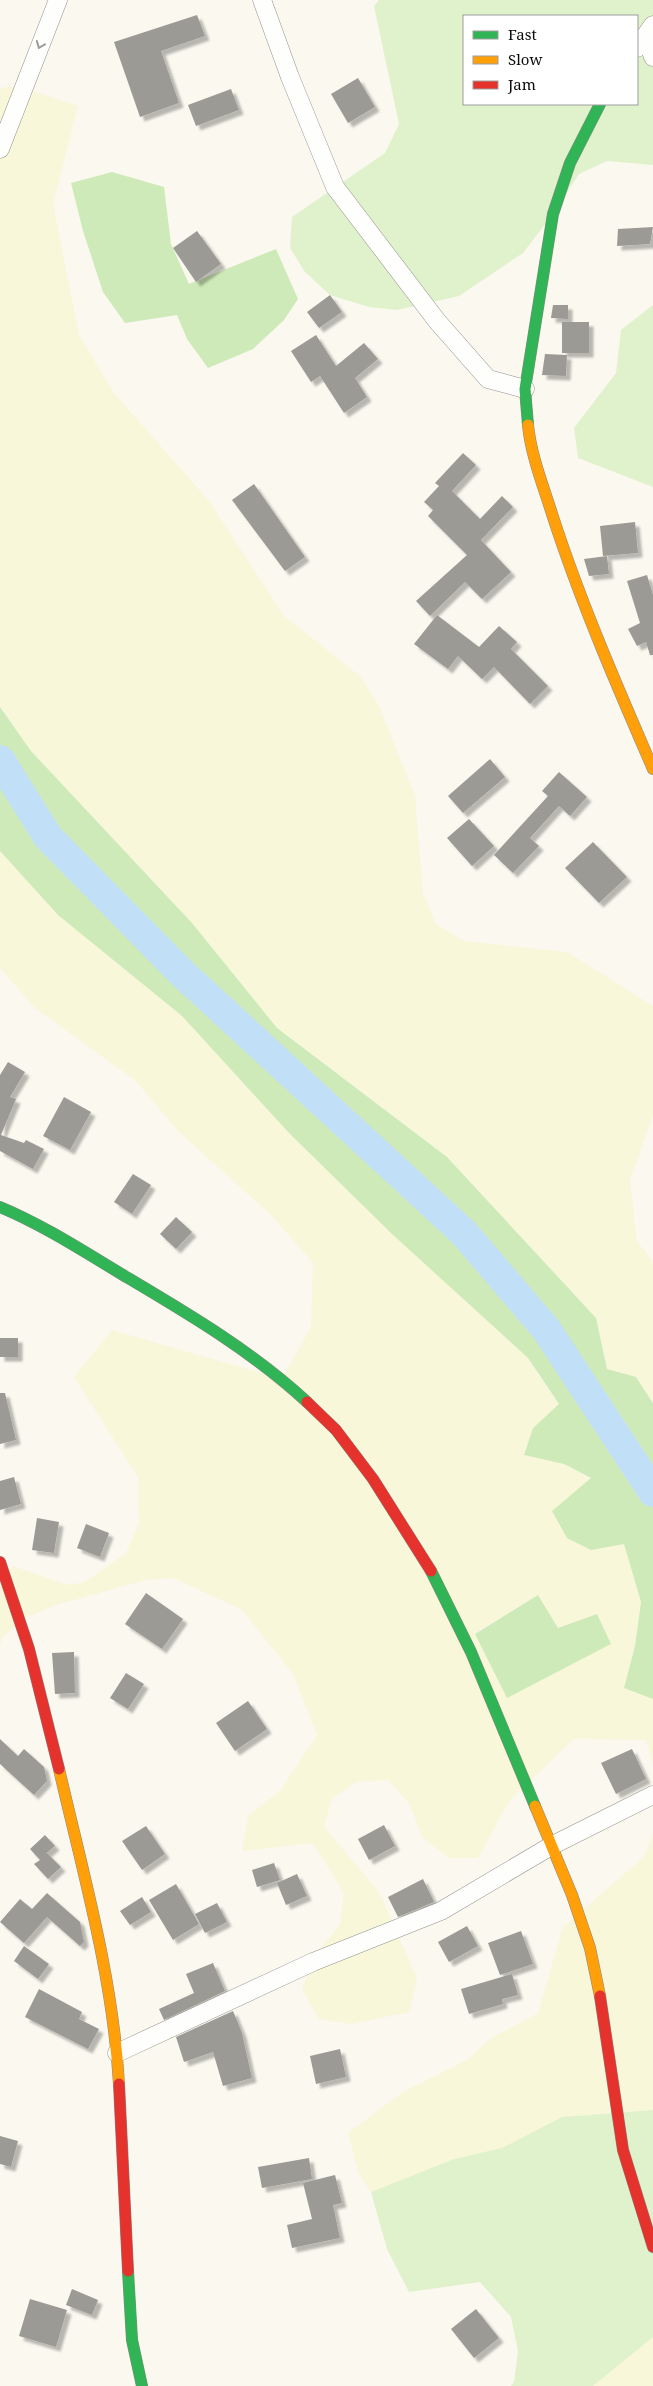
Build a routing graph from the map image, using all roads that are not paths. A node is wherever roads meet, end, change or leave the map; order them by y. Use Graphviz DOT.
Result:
graph roads {
  1 [pos="58,0"];
  2 [pos="262,0"];
  3 [pos="645,36"];
  4 [pos="653,57"];
  5 [pos="599,105"];
  6 [pos="0,149"];
  7 [pos="525,389"];
  8 [pos="653,769"];
  9 [pos="0,1207"];
  10 [pos="0,1562"];
  11 [pos="653,1795"];
  12 [pos="551,1846"];
  13 [pos="117,2052"];
  14 [pos="653,2247"];
  15 [pos="142,2386"];
  1 -- 6 [label="street, one-way"];
  2 -- 7 [label="street"];
  3 -- 4 [label="street"];
  5 -- 7 [label="street"];
  7 -- 8 [label="street"];
  9 -- 12 [label="street"];
  10 -- 13 [label="street"];
  11 -- 12 [label="street"];
  12 -- 13 [label="street"];
  12 -- 14 [label="street"];
  13 -- 15 [label="street"];
}
